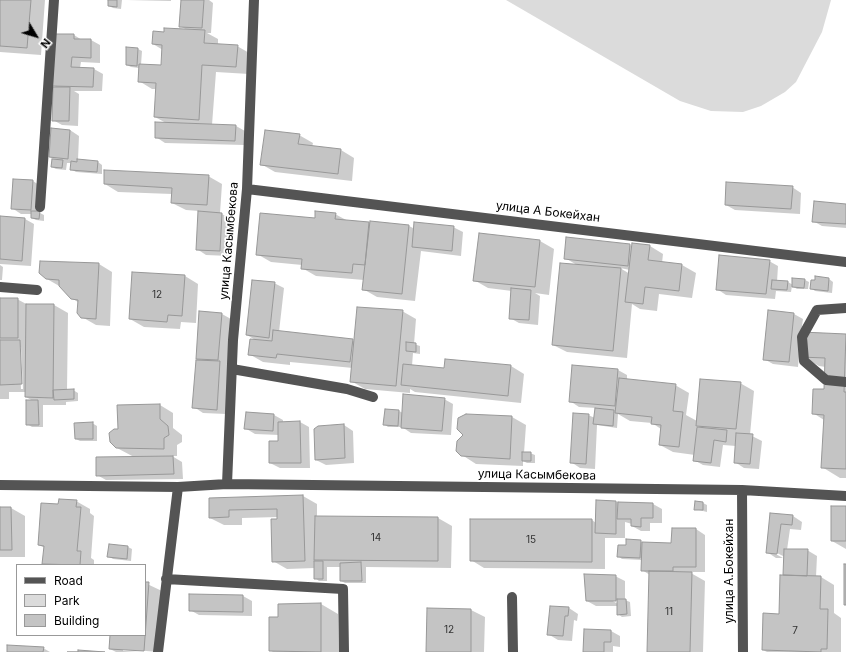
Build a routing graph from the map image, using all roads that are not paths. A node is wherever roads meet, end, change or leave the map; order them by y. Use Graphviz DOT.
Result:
graph roads {
  1 [pos="54,0"];
  2 [pos="254,0"];
  3 [pos="247,189"];
  4 [pos="40,207"];
  5 [pos="846,262"];
  6 [pos="0,287"];
  7 [pos="37,290"];
  8 [pos="846,308"];
  9 [pos="232,369"];
  10 [pos="846,382"];
  11 [pos="373,397"];
  12 [pos="227,484"];
  13 [pos="0,485"];
  14 [pos="178,488"];
  15 [pos="742,490"];
  16 [pos="846,496"];
  17 [pos="166,579"];
  18 [pos="512,597"];
  19 [pos="158,652"];
  20 [pos="344,652"];
  21 [pos="513,652"];
  22 [pos="743,652"];
  1 -- 4 [label="street"];
  2 -- 3 [label="street, улица Касымбекова"];
  3 -- 5 [label="street, улица А Бокейхан"];
  3 -- 9 [label="street, улица Касымбекова"];
  6 -- 7 [label="street"];
  8 -- 10 [label="street"];
  9 -- 11 [label="street"];
  9 -- 12 [label="street, улица Касымбекова"];
  12 -- 14 [label="street, улица Касымбекова"];
  12 -- 15 [label="street, улица Касымбекова"];
  13 -- 14 [label="street, улица Касымбекова"];
  14 -- 17 [label="street"];
  15 -- 16 [label="street, улица Касымбекова"];
  15 -- 22 [label="street, улица А.Бокейхан"];
  17 -- 19 [label="street"];
  17 -- 20 [label="street"];
  18 -- 21 [label="street"];
}
